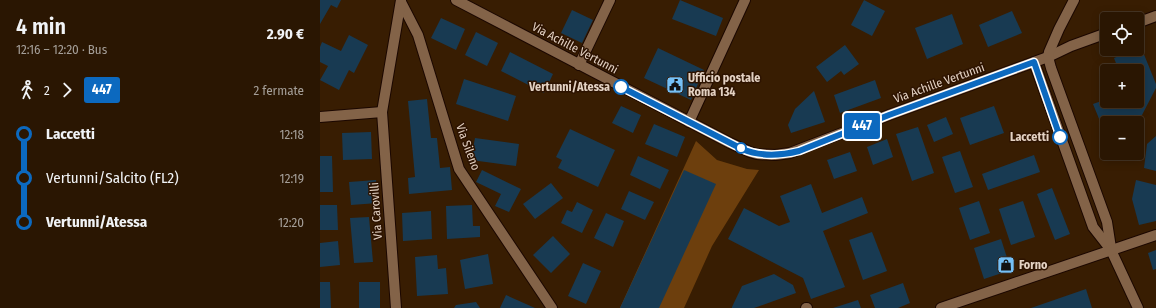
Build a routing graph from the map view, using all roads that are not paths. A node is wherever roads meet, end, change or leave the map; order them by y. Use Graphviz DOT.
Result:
graph roads {
  1 [pos="456,0"];
  2 [pos="610,0"];
  3 [pos="745,0"];
  4 [pos="1074,0"];
  5 [pos="401,1"];
  6 [pos="1156,16"];
  7 [pos="1144,20"];
  8 [pos="1100,36"];
  9 [pos="1048,57"];
  10 [pos="1034,62"];
  11 [pos="579,65"];
  12 [pos="382,112"];
  13 [pos="320,117"];
  14 [pos="1070,121"];
  15 [pos="689,122"];
  16 [pos="1056,126"];
  17 [pos="1107,222"];
  18 [pos="1094,227"];
  19 [pos="1156,235"];
  20 [pos="1111,250"];
  21 [pos="396,308"];
  22 [pos="552,308"];
  23 [pos="941,308"];
  24 [pos="1138,308"];
  1 -- 11 [label="street, Via Achille Vertunni"];
  2 -- 11 [label="street"];
  3 -- 15 [label="street"];
  4 -- 9 [label="street"];
  5 -- 12 [label="street, Via Carovilli"];
  5 -- 22 [label="street, Via Sileno"];
  6 -- 7 [label="street"];
  8 -- 9 [label="street, Via Achille Vertunni"];
  9 -- 10 [label="street, Via Achille Vertunni"];
  9 -- 14 [label="street"];
  10 -- 15 [label="street, Via Achille Vertunni"];
  10 -- 16 [label="street"];
  11 -- 15 [label="street, Via Achille Vertunni"];
  12 -- 13 [label="street"];
  12 -- 21 [label="street, Via Carovilli"];
  14 -- 16 [label="street"];
  14 -- 17 [label="street"];
  16 -- 18 [label="street"];
  17 -- 18 [label="street"];
  17 -- 20 [label="street"];
  18 -- 20 [label="street"];
  19 -- 20 [label="street"];
  20 -- 23 [label="street"];
  20 -- 24 [label="street"];
}
